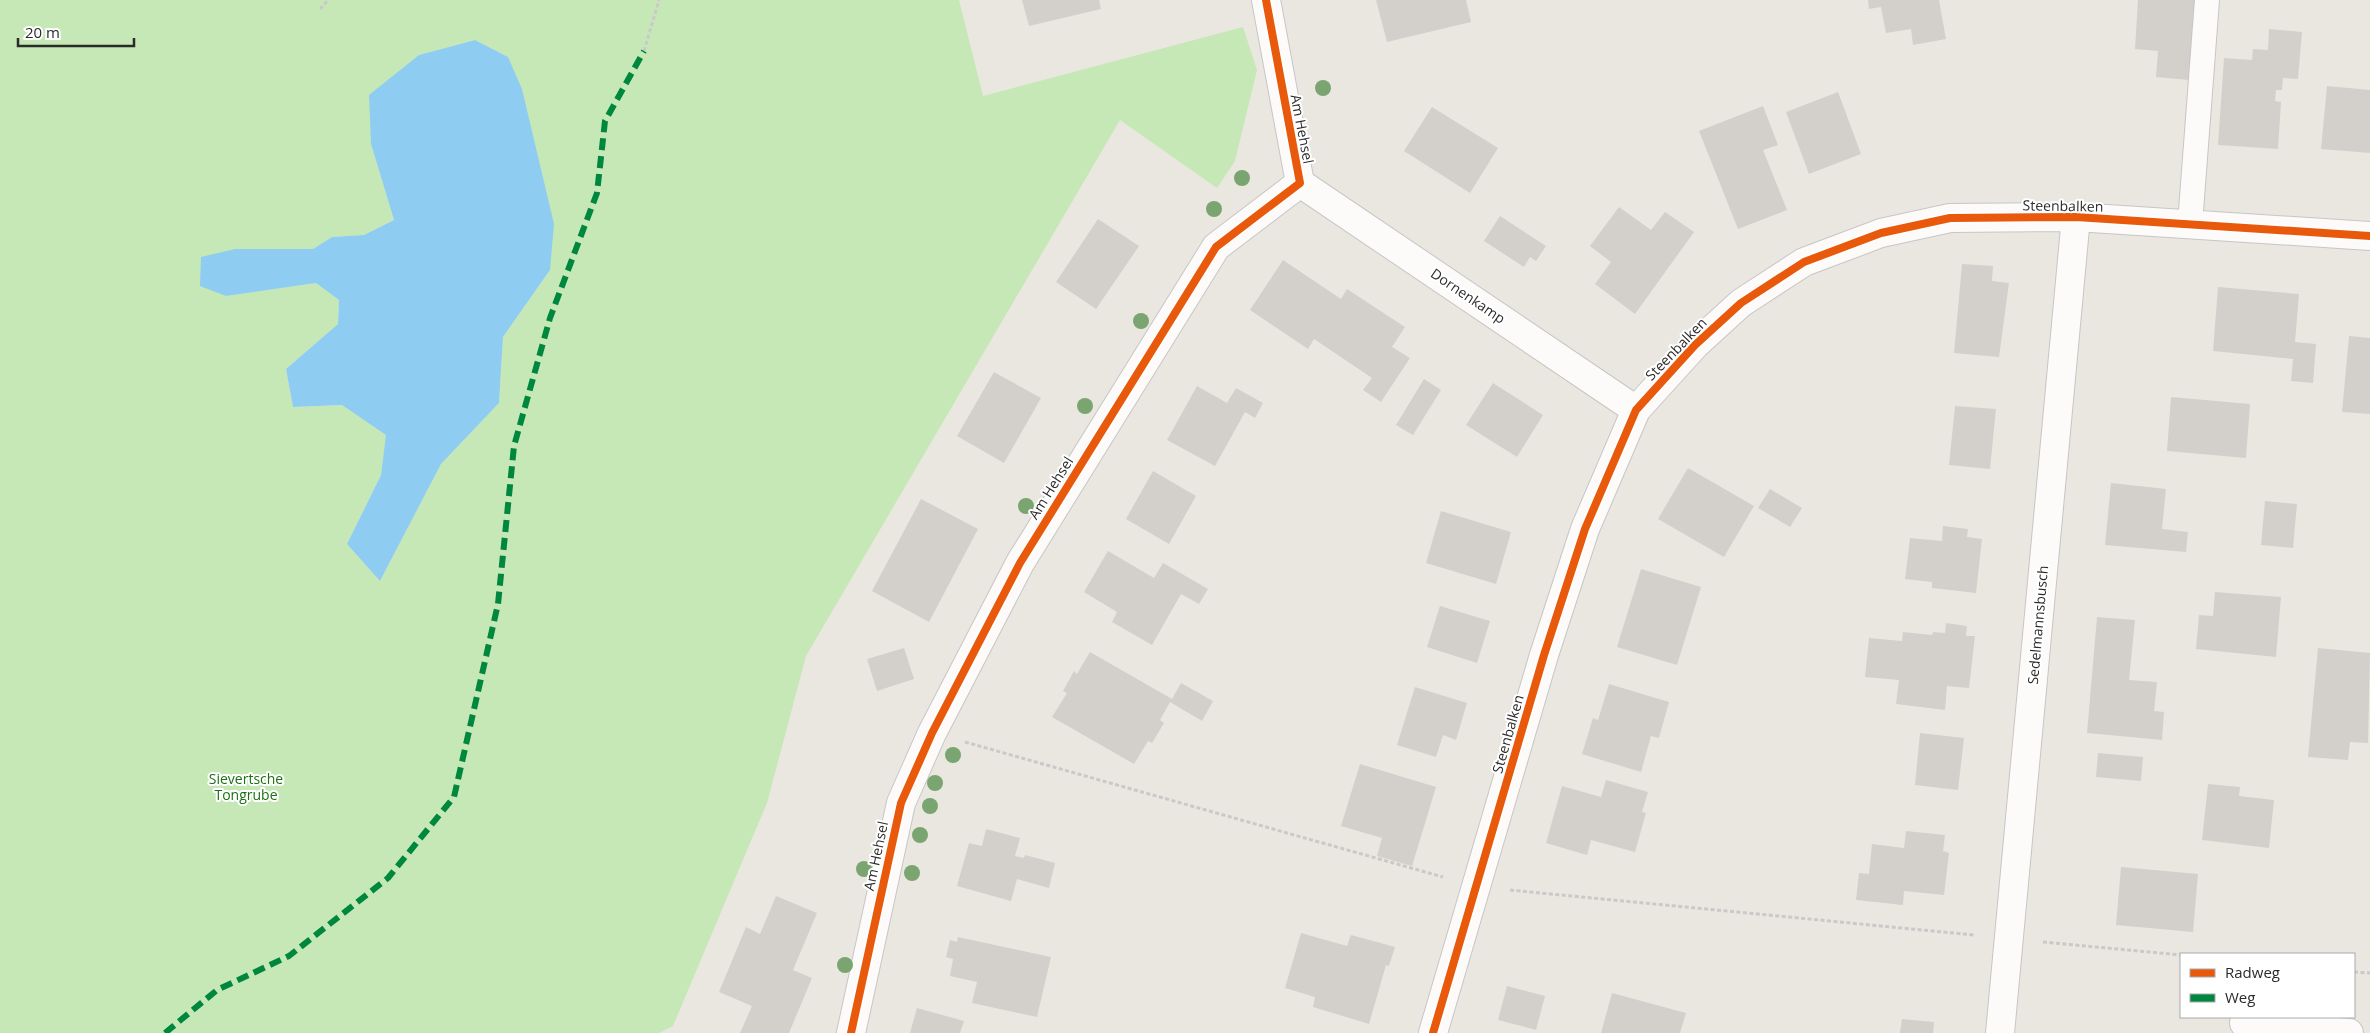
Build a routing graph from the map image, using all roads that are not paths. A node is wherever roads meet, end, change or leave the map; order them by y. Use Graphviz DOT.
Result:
graph roads {
  1 [pos="1266,0"];
  2 [pos="2207,0"];
  3 [pos="1300,182"];
  4 [pos="2076,217"];
  5 [pos="2190,224"];
  6 [pos="2370,236"];
  7 [pos="1636,410"];
  8 [pos="2244,1023"];
  9 [pos="851,1033"];
  10 [pos="1433,1033"];
  11 [pos="2000,1033"];
  12 [pos="2349,1033"];
  1 -- 3 [label="street, Am Hehsel"];
  2 -- 5 [label="lane"];
  3 -- 7 [label="street, Dornenkamp"];
  3 -- 9 [label="street, Am Hehsel"];
  4 -- 5 [label="street, Steenbalken"];
  4 -- 7 [label="street, Steenbalken"];
  4 -- 11 [label="street, Sedelmannsbusch"];
  5 -- 6 [label="street, Steenbalken"];
  7 -- 10 [label="street, Steenbalken"];
  8 -- 12 [label="street"];
}
